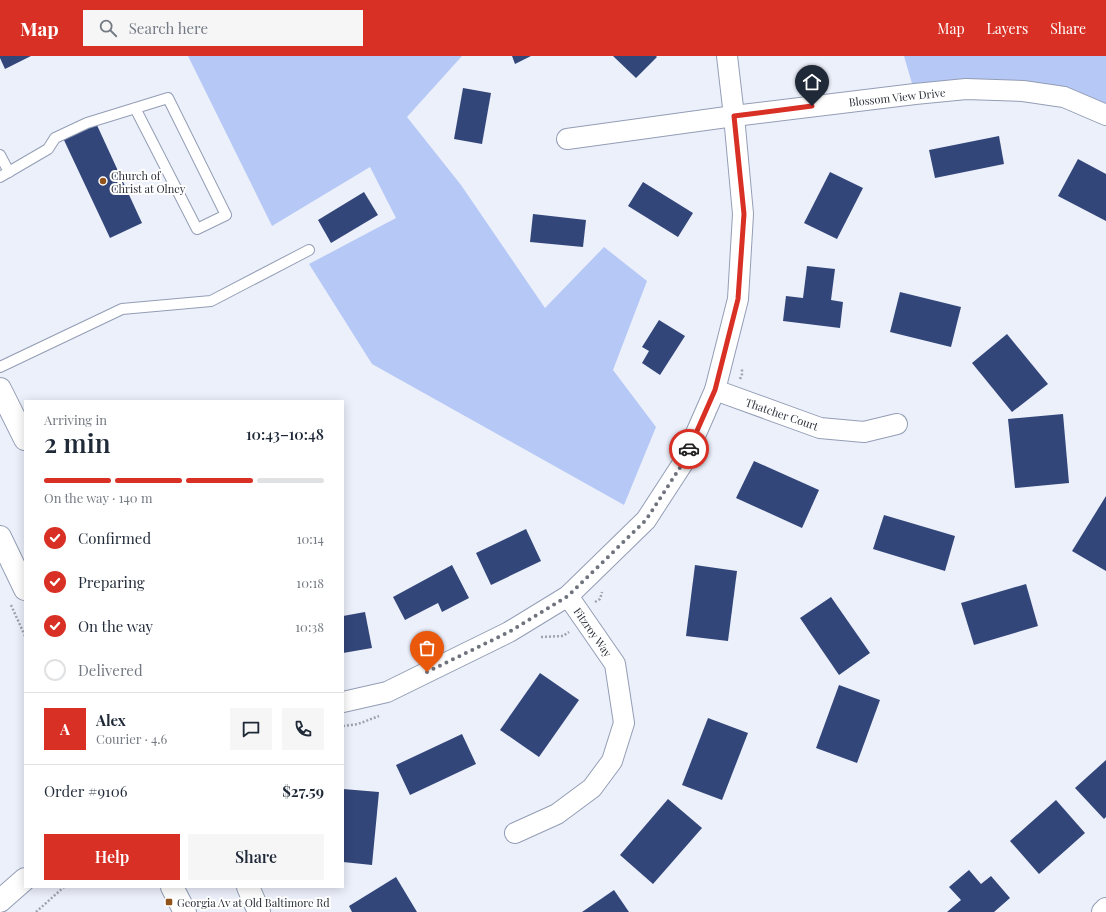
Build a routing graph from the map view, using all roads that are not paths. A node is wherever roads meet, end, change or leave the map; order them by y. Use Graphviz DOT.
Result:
graph roads {
  1 [pos="727,56"];
  2 [pos="135,108"];
  3 [pos="1106,115"];
  4 [pos="734,116"];
  5 [pos="567,139"];
  6 [pos="0,155"];
  7 [pos="4,175"];
  8 [pos="309,250"];
  9 [pos="0,367"];
  10 [pos="0,388"];
  11 [pos="715,390"];
  12 [pos="897,424"];
  13 [pos="24,437"];
  14 [pos="0,537"];
  15 [pos="17,595"];
  16 [pos="568,596"];
  17 [pos="344,702"];
  18 [pos="515,833"];
  19 [pos="24,880"];
  20 [pos="173,888"];
  21 [pos="248,888"];
  22 [pos="0,901"];
  23 [pos="1106,909"];
  24 [pos="185,912"];
  25 [pos="259,912"];
  26 [pos="1103,912"];
  1 -- 4 [label="street"];
  2 -- 2 [label="lane"];
  2 -- 7 [label="lane"];
  3 -- 4 [label="street, Blossom View Drive"];
  4 -- 5 [label="street, Blossom View Drive"];
  4 -- 11 [label="street"];
  6 -- 7 [label="lane"];
  8 -- 9 [label="lane"];
  10 -- 13 [label="main road"];
  11 -- 12 [label="street, Thatcher Court"];
  11 -- 16 [label="street"];
  14 -- 15 [label="main road"];
  16 -- 17 [label="street"];
  16 -- 18 [label="street, Fitzroy Way"];
  19 -- 22 [label="main road"];
  20 -- 24 [label="main road"];
  21 -- 25 [label="main road"];
  23 -- 26 [label="main road"];
}
